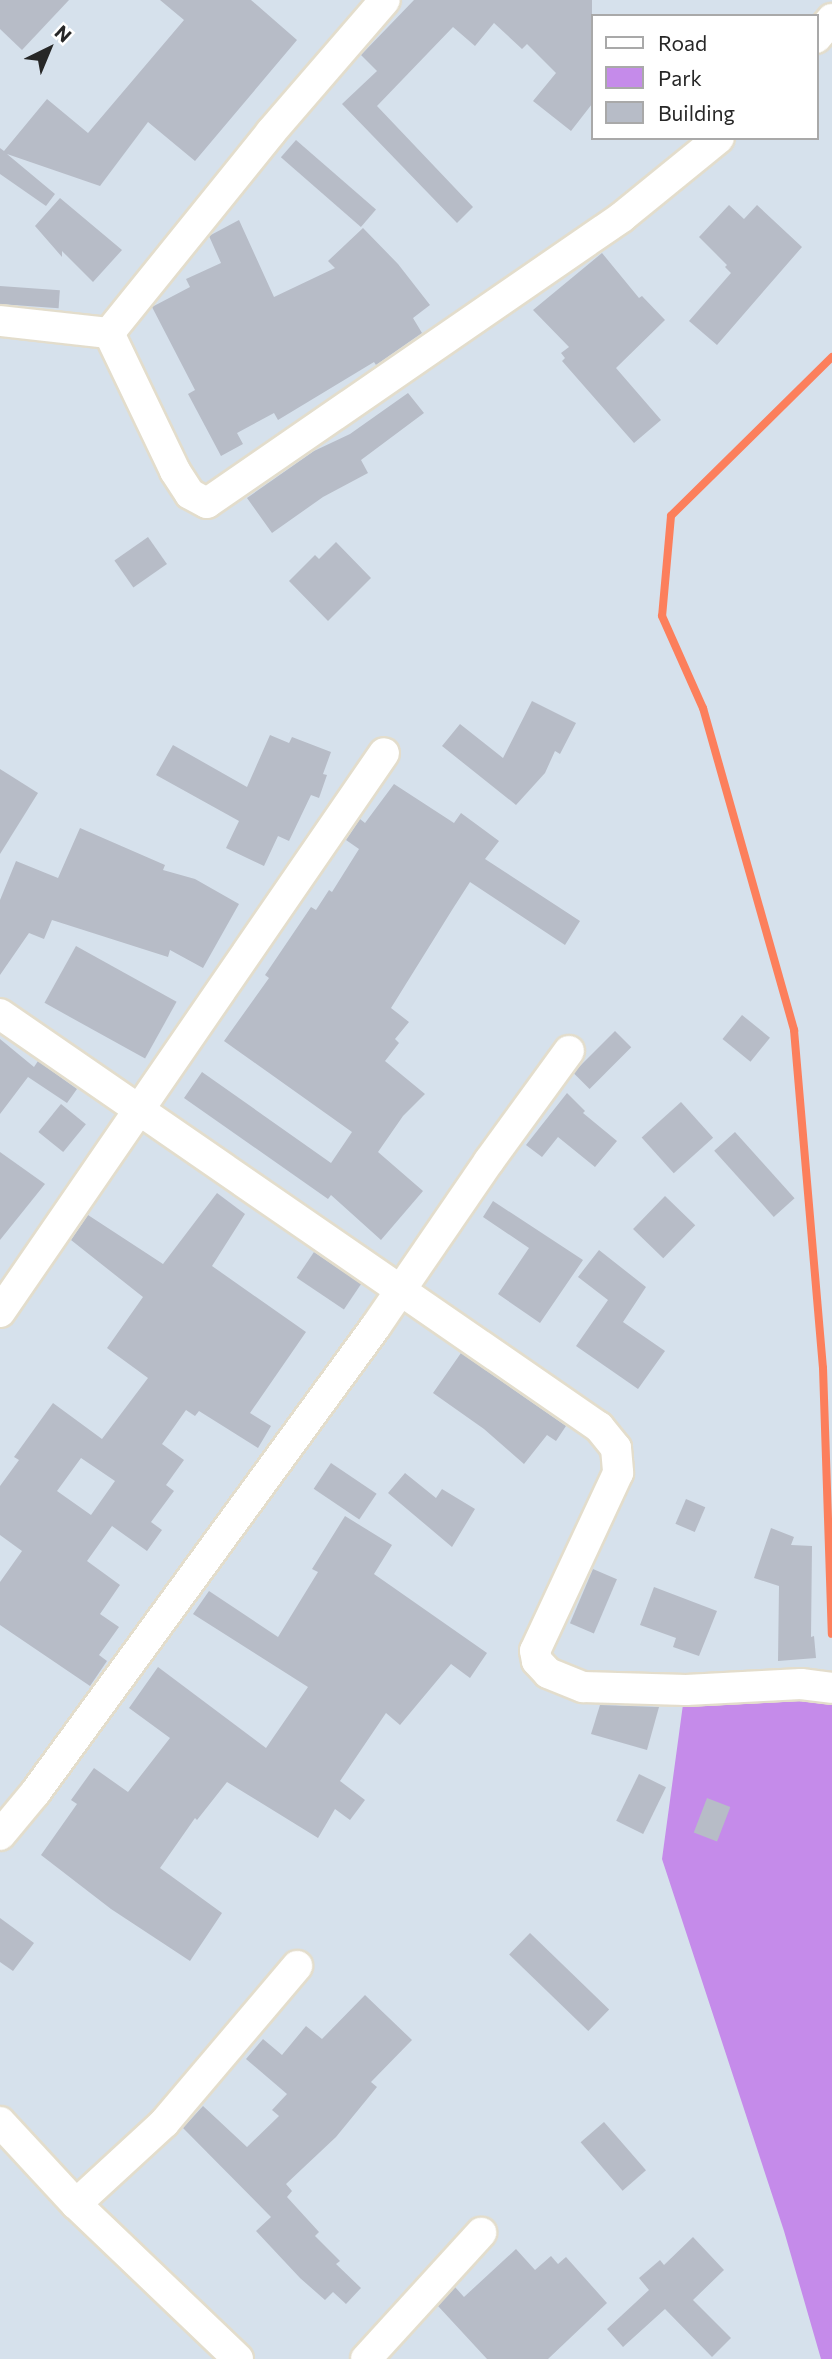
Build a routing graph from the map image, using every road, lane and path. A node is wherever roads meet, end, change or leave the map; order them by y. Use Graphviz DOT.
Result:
graph roads {
  1 [pos="385,0"];
  2 [pos="832,19"];
  3 [pos="818,36"];
  4 [pos="717,140"];
  5 [pos="0,321"];
  6 [pos="109,334"];
  7 [pos="384,753"];
  8 [pos="0,1014"];
  9 [pos="569,1051"];
  10 [pos="139,1112"];
  11 [pos="399,1290"];
  12 [pos="0,1312"];
  13 [pos="832,1688"];
  14 [pos="0,1835"];
  15 [pos="297,1966"];
  16 [pos="0,2122"];
  17 [pos="76,2204"];
  18 [pos="481,2233"];
  19 [pos="238,2359"];
  20 [pos="366,2359"];
  1 -- 6 [label="street"];
  2 -- 3 [label="street"];
  4 -- 6 [label="street"];
  5 -- 6 [label="street"];
  7 -- 10 [label="street"];
  8 -- 10 [label="street"];
  9 -- 11 [label="street"];
  10 -- 11 [label="street"];
  10 -- 12 [label="street"];
  11 -- 13 [label="street"];
  11 -- 14 [label="street"];
  15 -- 17 [label="street"];
  16 -- 17 [label="street"];
  17 -- 19 [label="street"];
  18 -- 20 [label="street"];
}
